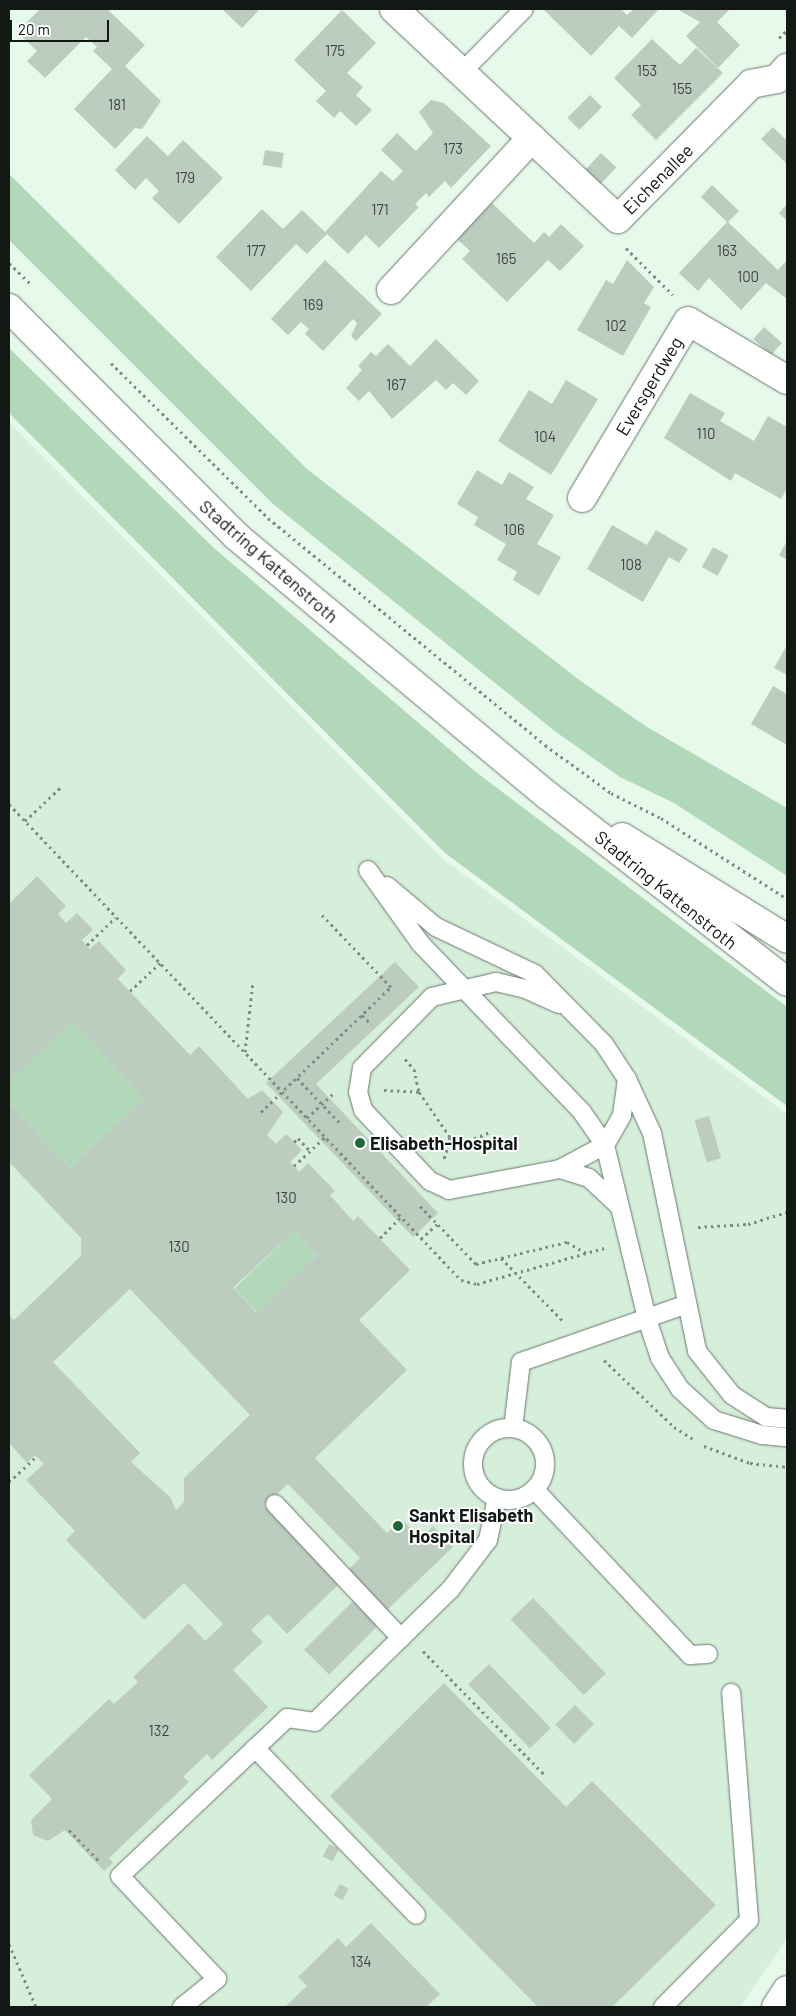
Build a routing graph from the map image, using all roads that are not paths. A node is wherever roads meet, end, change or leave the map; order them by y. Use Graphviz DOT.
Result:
graph roads {
  1 [pos="394,9"];
  2 [pos="524,9"];
  3 [pos="787,68"];
  4 [pos="462,72"];
  5 [pos="532,138"];
  6 [pos="391,290"];
  7 [pos="9,308"];
  8 [pos="787,380"];
  9 [pos="582,498"];
  10 [pos="546,795"];
  11 [pos="787,939"];
  12 [pos="787,982"];
  13 [pos="463,987"];
  14 [pos="574,1010"];
  15 [pos="627,1079"];
  16 [pos="605,1145"];
  17 [pos="560,1169"];
  18 [pos="622,1210"];
  19 [pos="685,1305"];
  20 [pos="647,1319"];
  21 [pos="787,1419"];
  22 [pos="513,1428"];
  23 [pos="787,1437"];
  24 [pos="534,1489"];
  25 [pos="497,1498"];
  26 [pos="275,1504"];
  27 [pos="403,1636"];
  28 [pos="708,1654"];
  29 [pos="731,1693"];
  30 [pos="255,1748"];
  31 [pos="416,1915"];
  32 [pos="787,1990"];
  33 [pos="182,2007"];
  34 [pos="663,2007"];
  35 [pos="776,2007"];
  1 -- 4 [label="main road, Eichenallee"];
  2 -- 4 [label="lane"];
  3 -- 5 [label="main road, Eichenallee"];
  4 -- 5 [label="main road, Eichenallee"];
  5 -- 6 [label="main road"];
  7 -- 10 [label="main road, Stadtring Kattenstroth"];
  8 -- 9 [label="main road, Eversgerdweg"];
  10 -- 11 [label="main road, Stadtring Kattenstroth"];
  10 -- 12 [label="main road, Stadtring Kattenstroth"];
  13 -- 14 [label="lane"];
  13 -- 14 [label="lane"];
  13 -- 16 [label="lane"];
  13 -- 17 [label="lane"];
  14 -- 15 [label="lane"];
  15 -- 16 [label="lane"];
  15 -- 19 [label="lane"];
  16 -- 17 [label="lane"];
  16 -- 18 [label="lane"];
  17 -- 18 [label="lane"];
  18 -- 20 [label="lane"];
  19 -- 20 [label="lane"];
  19 -- 21 [label="lane"];
  20 -- 22 [label="lane"];
  20 -- 23 [label="lane"];
  22 -- 24 [label="lane"];
  22 -- 25 [label="lane"];
  24 -- 25 [label="lane"];
  24 -- 28 [label="lane"];
  25 -- 27 [label="lane"];
  26 -- 27 [label="lane"];
  27 -- 30 [label="lane"];
  29 -- 34 [label="lane"];
  30 -- 31 [label="lane"];
  30 -- 33 [label="lane"];
  32 -- 35 [label="main road"];
}
